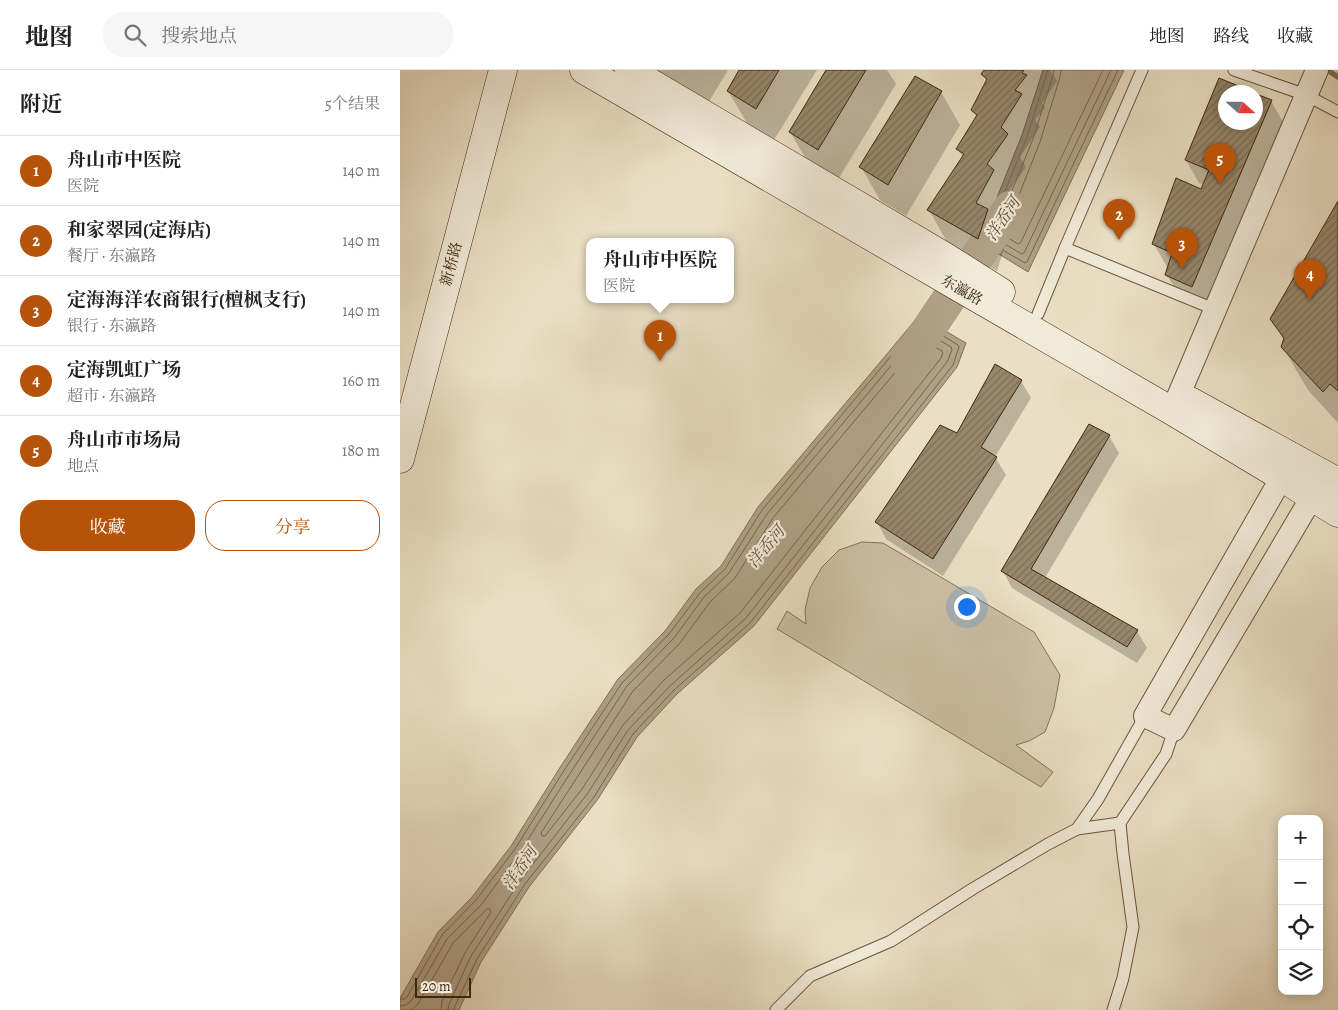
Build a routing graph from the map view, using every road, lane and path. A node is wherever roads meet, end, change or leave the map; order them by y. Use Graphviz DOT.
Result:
graph roads {
  1 [pos="503,70"];
  2 [pos="584,70"];
  3 [pos="629,70"];
  4 [pos="1142,70"];
  5 [pos="1234,70"];
  6 [pos="1317,70"];
  7 [pos="1306,95"];
  8 [pos="1338,112"];
  9 [pos="1065,248"];
  10 [pos="938,264"];
  11 [pos="1214,309"];
  12 [pos="1023,312"];
  13 [pos="1175,403"];
  14 [pos="400,459"];
  15 [pos="1282,477"];
  16 [pos="1338,482"];
  17 [pos="1312,497"];
  18 [pos="1338,513"];
  19 [pos="1146,716"];
  20 [pos="1174,730"];
  21 [pos="1120,823"];
  22 [pos="1077,829"];
  23 [pos="776,1010"];
  24 [pos="1113,1010"];
  1 -- 14 [label="main road, 新桥路"];
  2 -- 10 [label="main road, 东瀛路"];
  3 -- 10 [label="main road, 东瀛路"];
  4 -- 9 [label="lane"];
  5 -- 7 [label="lane"];
  6 -- 7 [label="street"];
  7 -- 8 [label="lane"];
  7 -- 11 [label="street"];
  9 -- 11 [label="lane"];
  9 -- 12 [label="lane"];
  10 -- 12 [label="main road, 东瀛路"];
  11 -- 13 [label="street"];
  12 -- 13 [label="main road, 东瀛路"];
  13 -- 15 [label="main road, 东瀛路"];
  13 -- 16 [label="main road, 东瀛路"];
  15 -- 17 [label="main road, 东瀛路"];
  15 -- 19 [label="street"];
  17 -- 18 [label="main road, 东瀛路"];
  17 -- 20 [label="street"];
  19 -- 20 [label="street"];
  19 -- 22 [label="lane"];
  20 -- 21 [label="lane"];
  21 -- 22 [label="lane"];
  21 -- 24 [label="lane"];
  22 -- 23 [label="lane"];
}
